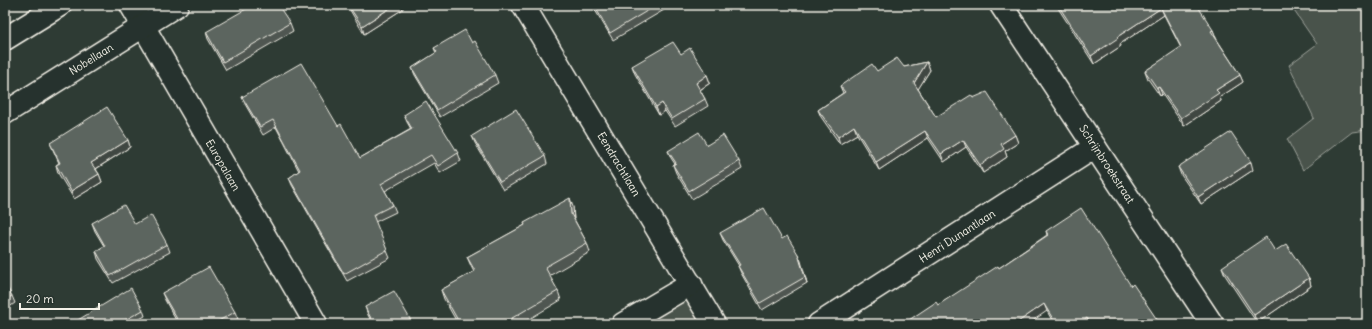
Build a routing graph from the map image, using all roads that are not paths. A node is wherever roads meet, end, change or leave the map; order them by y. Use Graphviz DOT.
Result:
graph roads {
  1 [pos="60,5"];
  2 [pos="131,5"];
  3 [pos="177,5"];
  4 [pos="523,5"];
  5 [pos="1001,5"];
  6 [pos="143,27"];
  7 [pos="5,39"];
  8 [pos="5,113"];
  9 [pos="1095,147"];
  10 [pos="691,284"];
  11 [pos="316,324"];
  12 [pos="623,324"];
  13 [pos="714,324"];
  14 [pos="819,324"];
  15 [pos="1212,324"];
  1 -- 7 [label="street"];
  2 -- 6 [label="street, Europalaan"];
  3 -- 6 [label="street, Nobellaan"];
  4 -- 10 [label="street, Eendrachtlaan"];
  5 -- 9 [label="street, Schrijnbroekstraat"];
  6 -- 8 [label="street, Nobellaan"];
  6 -- 11 [label="street, Europalaan"];
  9 -- 14 [label="street, Henri Dunantlaan"];
  9 -- 15 [label="street, Schrijnbroekstraat"];
  10 -- 12 [label="street"];
  10 -- 13 [label="street, Eendrachtlaan"];
}
